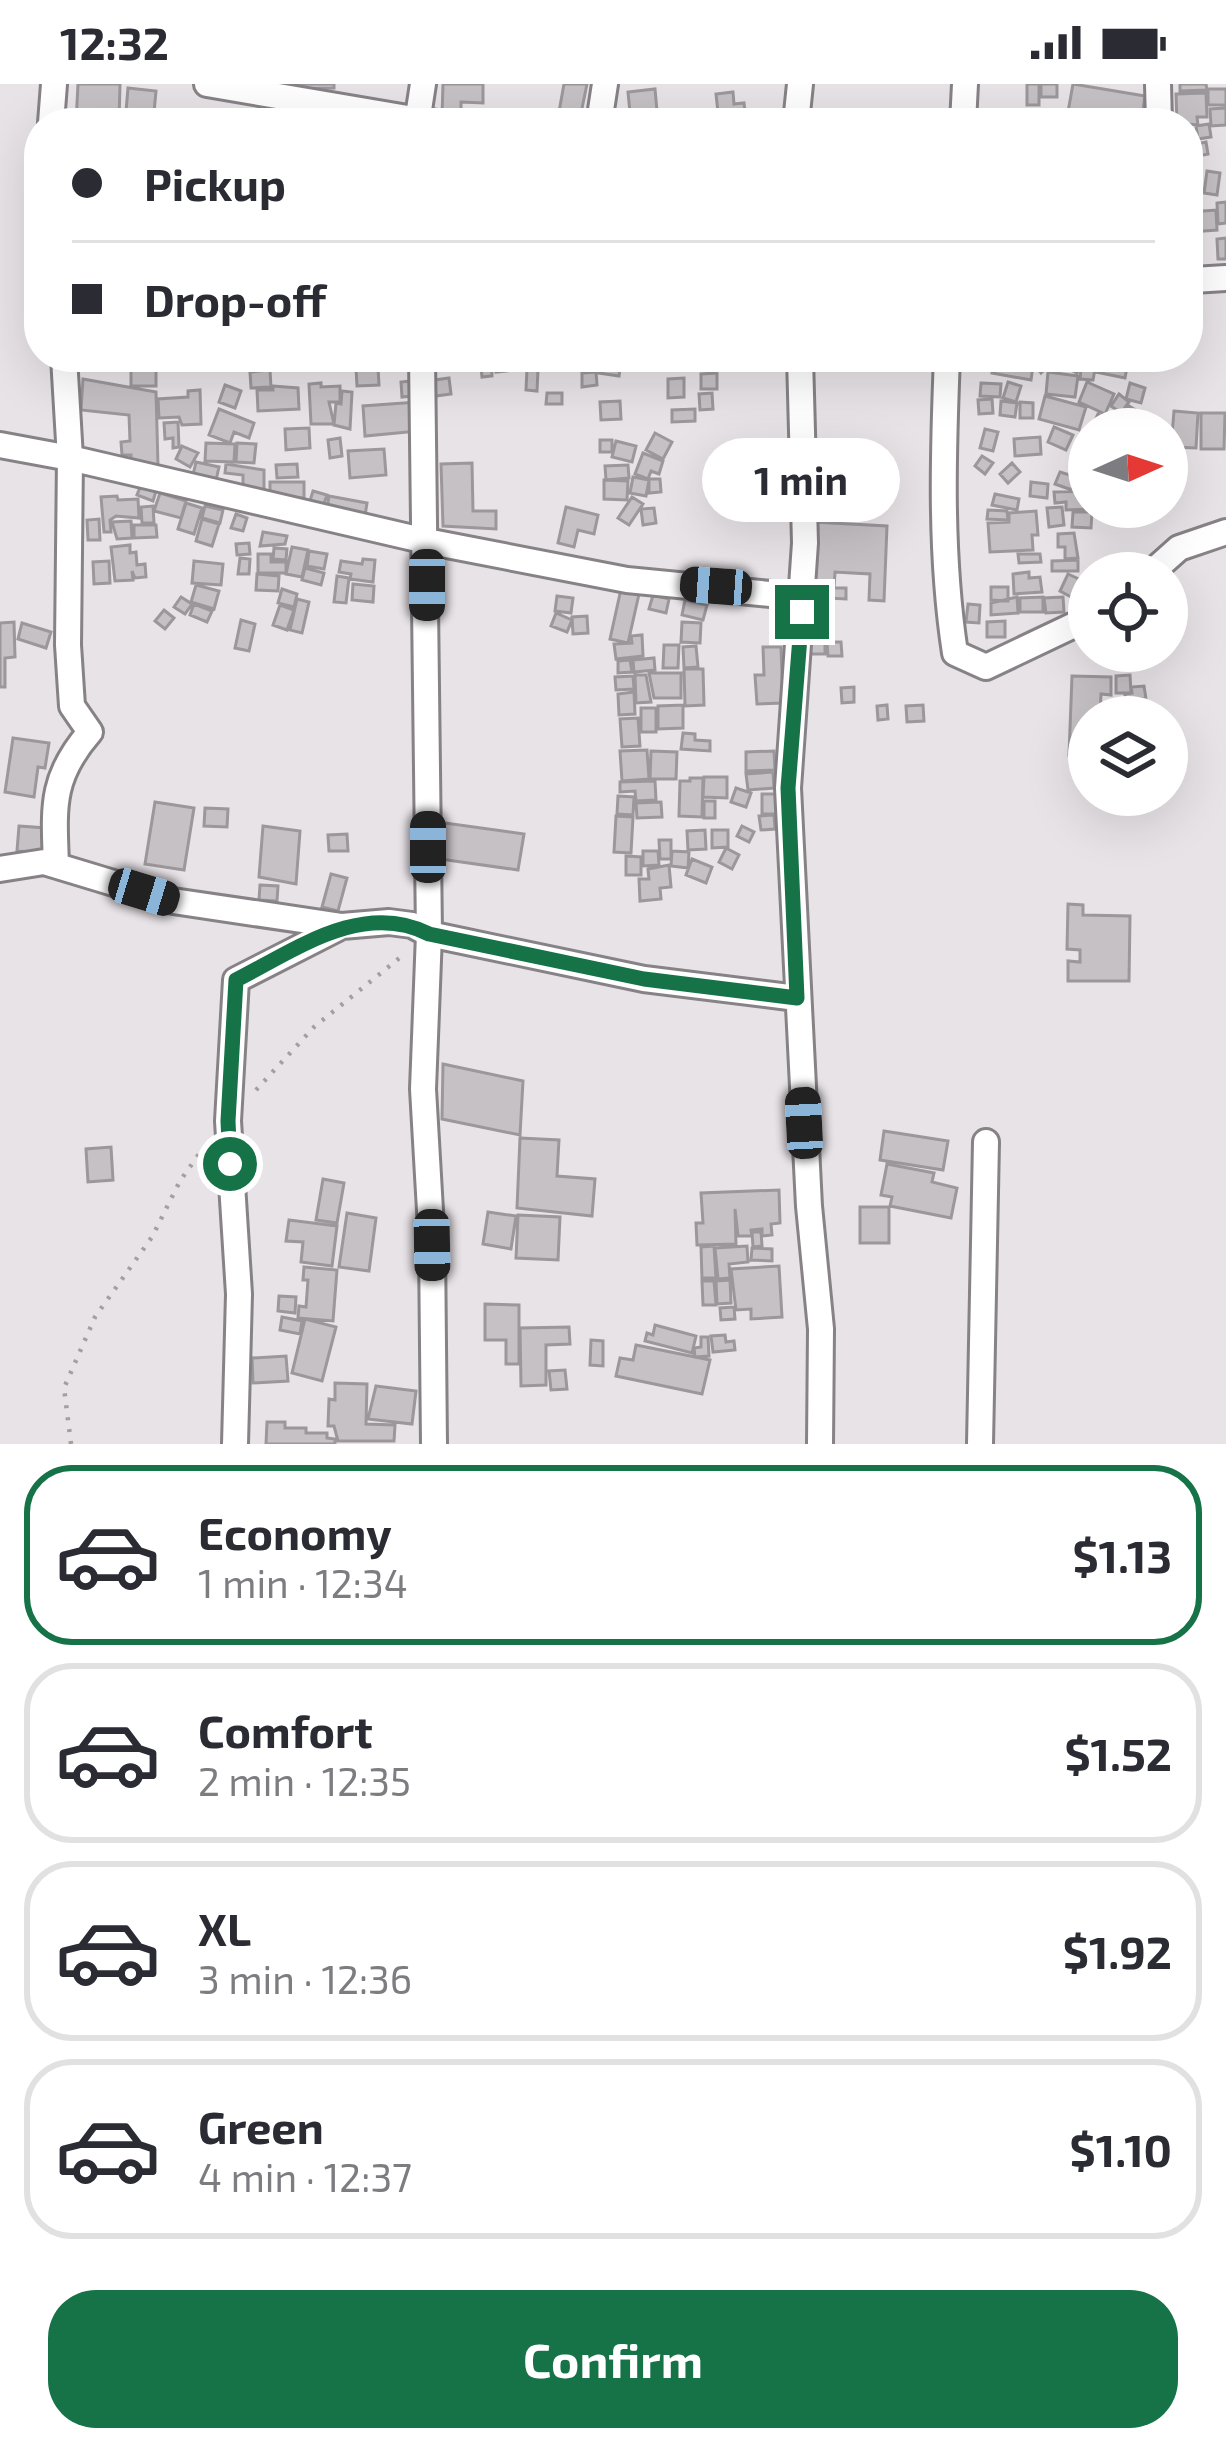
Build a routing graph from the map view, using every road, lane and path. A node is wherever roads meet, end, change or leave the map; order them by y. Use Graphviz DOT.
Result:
graph roads {
  1 [pos="207,84"];
  2 [pos="344,108"];
  3 [pos="65,372"];
  4 [pos="422,372"];
  5 [pos="800,372"];
  6 [pos="946,372"];
  7 [pos="0,445"];
  8 [pos="70,458"];
  9 [pos="1226,532"];
  10 [pos="427,541"];
  11 [pos="1175,552"];
  12 [pos="800,597"];
  13 [pos="1068,628"];
  14 [pos="56,866"];
  15 [pos="0,869"];
  16 [pos="342,926"];
  17 [pos="429,934"];
  18 [pos="797,998"];
  19 [pos="986,1142"];
  20 [pos="236,1444"];
  21 [pos="434,1444"];
  22 [pos="820,1444"];
  23 [pos="980,1444"];
  1 -- 2 [label="street"];
  3 -- 8 [label="street"];
  4 -- 10 [label="street"];
  5 -- 12 [label="street"];
  6 -- 13 [label="street"];
  7 -- 8 [label="street"];
  8 -- 10 [label="street"];
  8 -- 14 [label="street"];
  9 -- 11 [label="street"];
  10 -- 12 [label="street"];
  10 -- 17 [label="street"];
  12 -- 18 [label="street"];
  14 -- 15 [label="street"];
  14 -- 16 [label="street"];
  16 -- 17 [label="street"];
  16 -- 20 [label="street"];
  17 -- 18 [label="street"];
  17 -- 21 [label="street"];
  18 -- 22 [label="street"];
  19 -- 23 [label="street"];
}
